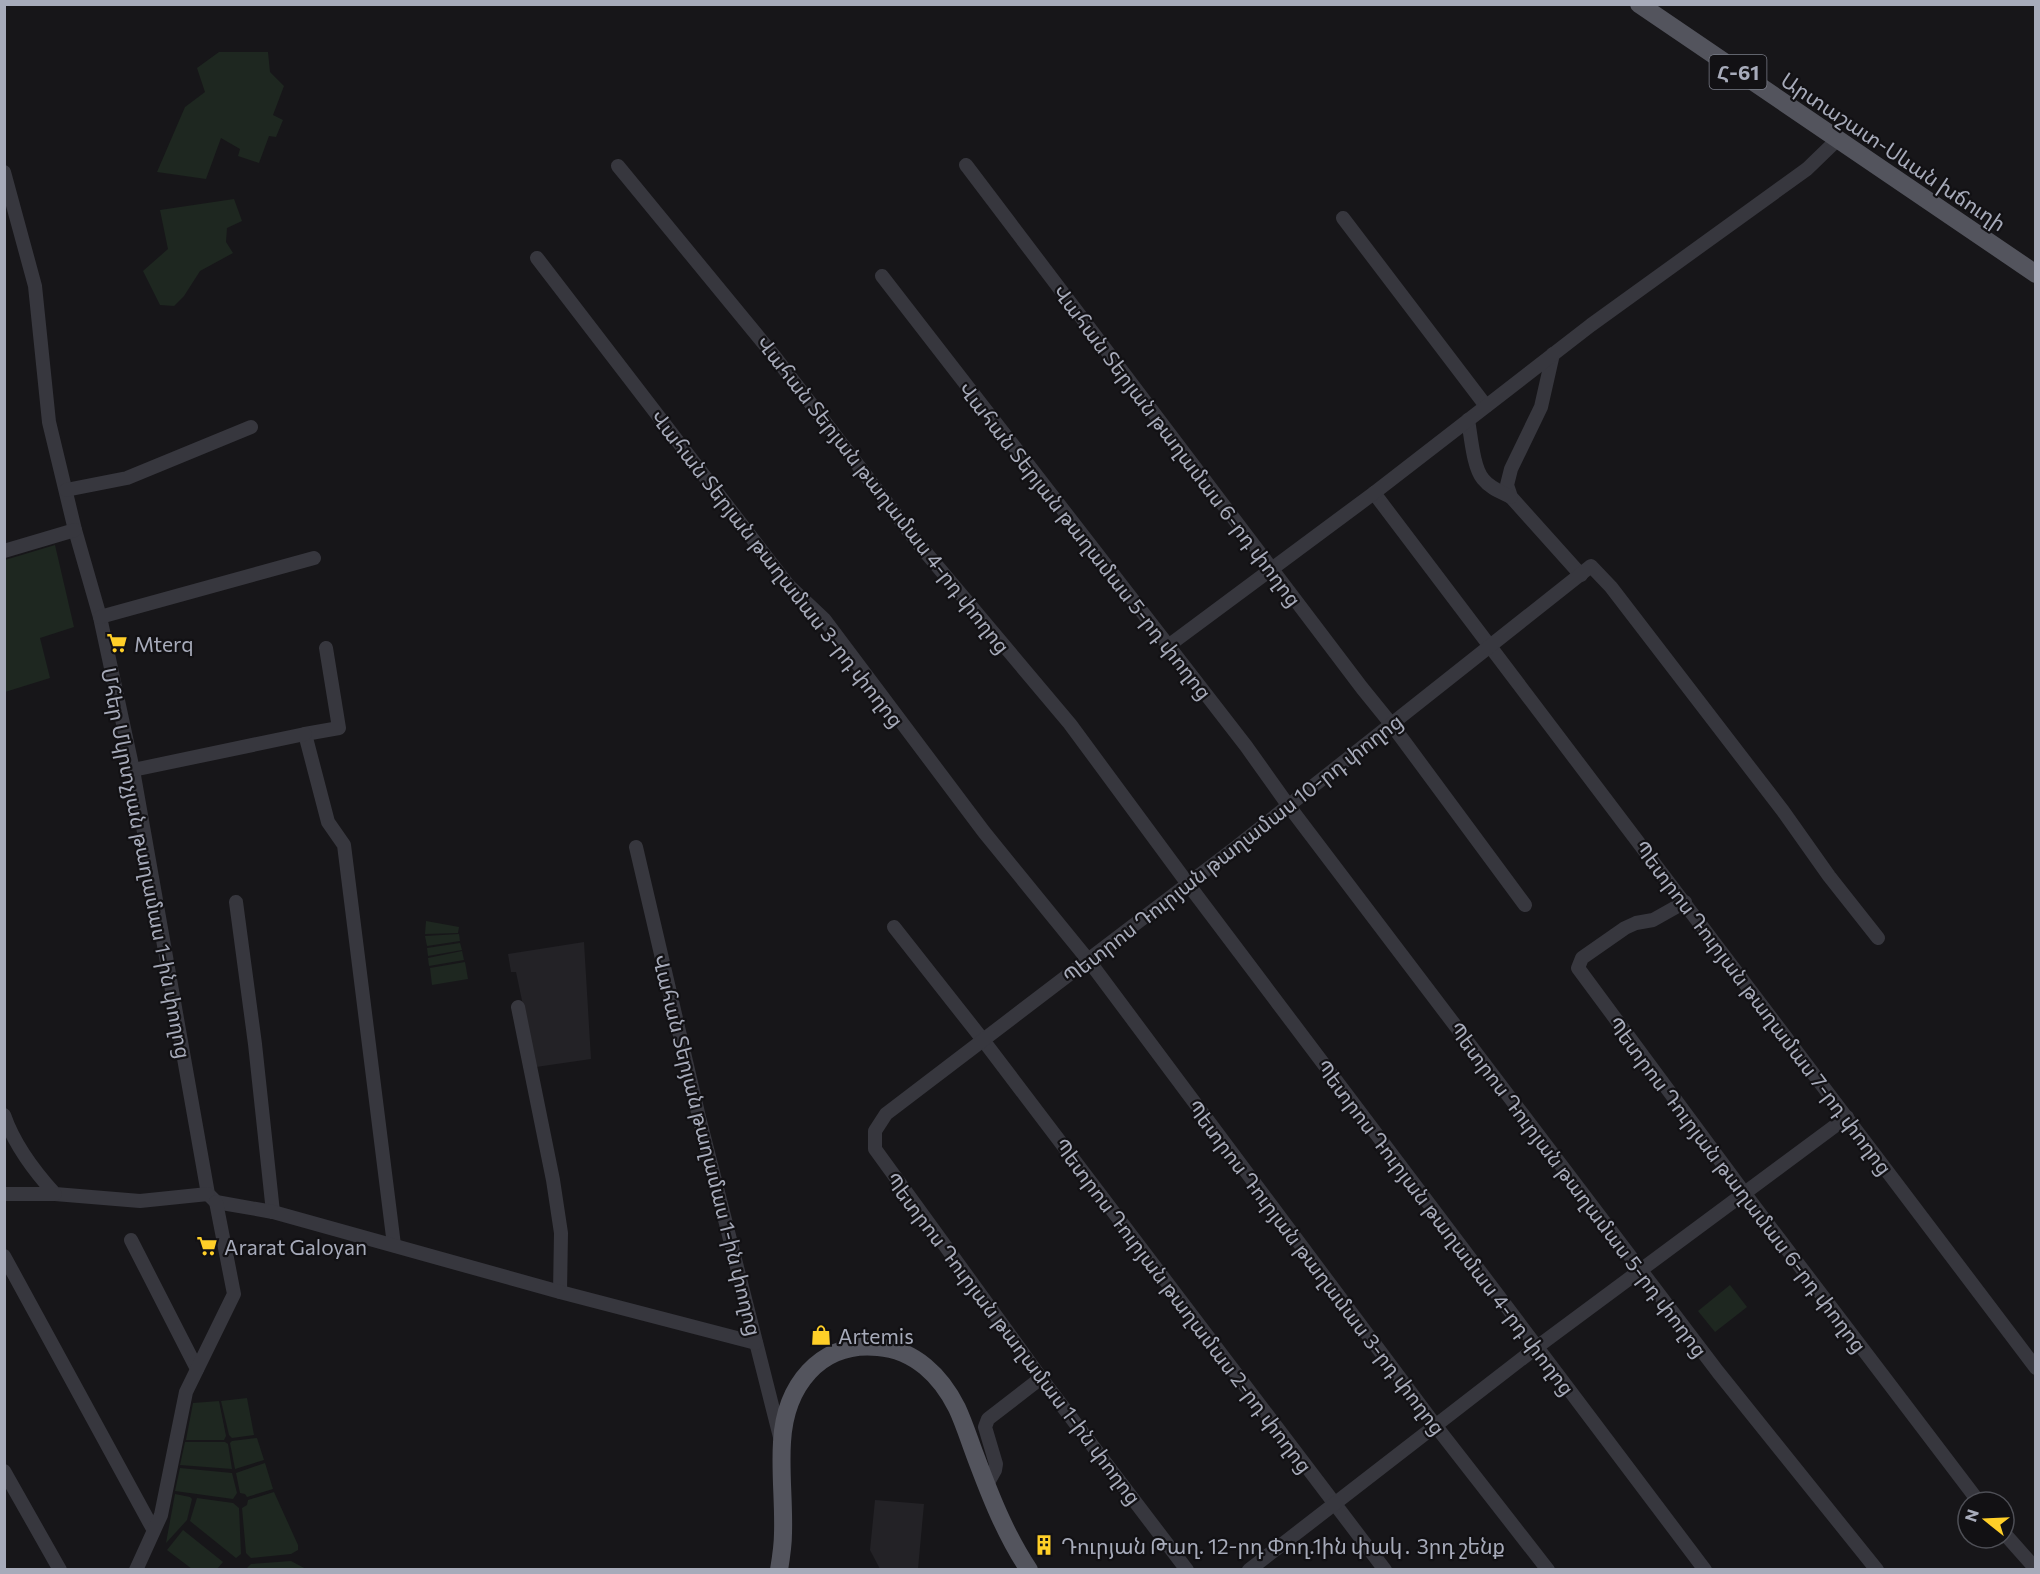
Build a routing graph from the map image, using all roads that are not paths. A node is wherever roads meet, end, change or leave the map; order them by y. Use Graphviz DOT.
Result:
graph roads {
  1 [pos="1639,4"];
  2 [pos="1838,139"];
  3 [pos="966,165"];
  4 [pos="618,166"];
  5 [pos="4,172"];
  6 [pos="1342,218"];
  7 [pos="537,258"];
  8 [pos="2036,274"];
  9 [pos="882,276"];
  10 [pos="1553,354"];
  11 [pos="1486,406"];
  12 [pos="1468,420"];
  13 [pos="251,427"];
  14 [pos="66,490"];
  15 [pos="1374,493"];
  16 [pos="1511,497"];
  17 [pos="75,530"];
  18 [pos="4,551"];
  19 [pos="314,558"];
  20 [pos="1272,568"];
  21 [pos="1586,571"];
  22 [pos="100,617"];
  23 [pos="1168,646"];
  24 [pos="1491,646"];
  25 [pos="326,648"];
  26 [pos="1392,724"];
  27 [pos="305,734"];
  28 [pos="133,770"];
  29 [pos="1288,805"];
  30 [pos="636,847"];
  31 [pos="1188,884"];
  32 [pos="236,902"];
  33 [pos="1684,902"];
  34 [pos="1525,905"];
  35 [pos="894,927"];
  36 [pos="1878,938"];
  37 [pos="1089,961"];
  38 [pos="518,1007"];
  39 [pos="983,1040"];
  40 [pos="4,1115"];
  41 [pos="1847,1117"];
  42 [pos="875,1131"];
  43 [pos="4,1194"];
  44 [pos="55,1194"];
  45 [pos="1745,1194"];
  46 [pos="212,1198"];
  47 [pos="273,1212"];
  48 [pos="131,1240"];
  49 [pos="394,1245"];
  50 [pos="4,1256"];
  51 [pos="1641,1271"];
  52 [pos="560,1292"];
  53 [pos="756,1343"];
  54 [pos="1538,1347"];
  55 [pos="2036,1368"];
  56 [pos="197,1369"];
  57 [pos="1041,1378"];
  58 [pos="1435,1425"];
  59 [pos="782,1442"];
  60 [pos="4,1471"];
  61 [pos="986,1486"];
  62 [pos="1970,1490"];
  63 [pos="1334,1503"];
  64 [pos="153,1529"];
  65 [pos="2016,1546"];
  66 [pos="60,1569"];
  67 [pos="136,1569"];
  68 [pos="779,1569"];
  69 [pos="1029,1569"];
  70 [pos="1187,1569"];
  71 [pos="1249,1569"];
  72 [pos="1385,1569"];
  73 [pos="1548,1569"];
  74 [pos="1705,1569"];
  75 [pos="1876,1569"];
  76 [pos="2036,1569"];
  1 -- 2 [label="main road, Արտաշատ-Սևան խճուղի / Հ-61"];
  2 -- 8 [label="main road, Արտաշատ-Սևան խճուղի / Հ-61"];
  2 -- 10 [label="street"];
  3 -- 20 [label="street, Վահան Տերյան թաղամաս 6-րդ փողոց"];
  4 -- 31 [label="street, Վահան Տերյան թաղամաս 4-րդ փողոց"];
  5 -- 14 [label="street, Մհեր Մկրտչյան թաղամաս 1-ին փողոց"];
  6 -- 11 [label="street"];
  7 -- 37 [label="street, Վահան Տերյան թաղամաս 3-րդ փողոց"];
  9 -- 23 [label="street, Վահան Տերյան թաղամաս 5-րդ փողոց"];
  10 -- 11 [label="street"];
  10 -- 16 [label="street"];
  11 -- 12 [label="street"];
  12 -- 15 [label="street"];
  12 -- 16 [label="street"];
  13 -- 14 [label="street"];
  14 -- 17 [label="street, Մհեր Մկրտչյան թաղամաս 1-ին փողոց"];
  15 -- 20 [label="street"];
  15 -- 24 [label="street, Պետրոս Դուրյան թաղամաս 7-րդ փողոց"];
  16 -- 21 [label="street"];
  17 -- 18 [label="street"];
  17 -- 22 [label="street, Մհեր Մկրտչյան թաղամաս 1-ին փողոց"];
  19 -- 22 [label="street"];
  20 -- 23 [label="street"];
  20 -- 26 [label="street, Վահան Տերյան թաղամաս 6-րդ փողոց"];
  21 -- 24 [label="street, Պետրոս Դուրյան թաղամաս 10-րդ փողոց"];
  21 -- 36 [label="street"];
  22 -- 28 [label="street, Մհեր Մկրտչյան թաղամաս 1-ին փողոց"];
  23 -- 29 [label="street, Վահան Տերյան թաղամաս 5-րդ փողոց"];
  24 -- 26 [label="street, Պետրոս Դուրյան թաղամաս 10-րդ փողոց"];
  24 -- 33 [label="street, Պետրոս Դուրյան թաղամաս 7-րդ փողոց"];
  25 -- 27 [label="street"];
  26 -- 29 [label="street, Պետրոս Դուրյան թաղամաս 10-րդ փողոց"];
  26 -- 34 [label="street"];
  27 -- 28 [label="street"];
  27 -- 49 [label="street"];
  28 -- 46 [label="street, Մհեր Մկրտչյան թաղամաս 1-ին փողոց"];
  29 -- 31 [label="street, Պետրոս Դուրյան թաղամաս 10-րդ փողոց"];
  29 -- 51 [label="street, Պետրոս Դուրյան թաղամաս 5-րդ փողոց"];
  30 -- 53 [label="street, Վահան Տերյան թաղամաս 1-ին փողոց"];
  31 -- 37 [label="street, Պետրոս Դուրյան թաղամաս 10-րդ փողոց"];
  31 -- 54 [label="street, Պետրոս Դուրյան թաղամաս 4-րդ փողոց"];
  32 -- 47 [label="street"];
  33 -- 41 [label="street, Պետրոս Դուրյան թաղամաս 7-րդ փողոց"];
  33 -- 45 [label="street, Պետրոս Դուրյան թաղամաս 6-րդ փողոց"];
  35 -- 39 [label="street, Պետրոս Դուրյան թաղամաս 2-րդ փողոց"];
  37 -- 39 [label="street, Պետրոս Դուրյան թաղամաս 10-րդ փողոց"];
  37 -- 58 [label="street, Պետրոս Դուրյան թաղամաս 3-րդ փողոց"];
  38 -- 52 [label="street"];
  39 -- 42 [label="street, Պետրոս Դուրյան թաղամաս 10-րդ փողոց"];
  39 -- 63 [label="street, Պետրոս Դուրյան թաղամաս 2-րդ փողոց"];
  40 -- 44 [label="street"];
  41 -- 45 [label="street"];
  41 -- 55 [label="street, Պետրոս Դուրյան թաղամաս 7-րդ փողոց"];
  42 -- 57 [label="street, Պետրոս Դուրյան թաղամաս 1-ին փողոց"];
  43 -- 44 [label="street"];
  44 -- 46 [label="street"];
  45 -- 51 [label="street"];
  45 -- 62 [label="street, Պետրոս Դուրյան թաղամաս 6-րդ փողոց"];
  46 -- 47 [label="street"];
  46 -- 56 [label="street, Մհեր Մկրտչյան թաղամաս 1-ին փողոց"];
  47 -- 49 [label="street"];
  48 -- 56 [label="street"];
  49 -- 52 [label="street"];
  50 -- 64 [label="street"];
  51 -- 54 [label="street"];
  51 -- 75 [label="street, Պետրոս Դուրյան թաղամաս 5-րդ փողոց"];
  52 -- 53 [label="street"];
  53 -- 59 [label="street, Վահան Տերյան թաղամաս 1-ին փողոց"];
  54 -- 58 [label="street"];
  54 -- 74 [label="street, Պետրոս Դուրյան թաղամաս 4-րդ փողոց"];
  56 -- 64 [label="street, Մհեր Մկրտչյան թաղամաս 1-ին փողոց"];
  57 -- 61 [label="street"];
  57 -- 70 [label="street, Պետրոս Դուրյան թաղամաս 1-ին փողոց"];
  58 -- 63 [label="street"];
  58 -- 73 [label="street, Պետրոս Դուրյան թաղամաս 3-րդ փողոց"];
  59 -- 61 [label="main road"];
  59 -- 68 [label="main road"];
  60 -- 66 [label="street"];
  61 -- 69 [label="main road"];
  63 -- 71 [label="street"];
  63 -- 72 [label="street, Պետրոս Դուրյան թաղամաս 2-րդ փողոց"];
  64 -- 67 [label="street, Մհեր Մկրտչյան թաղամաս 1-ին փողոց"];
  65 -- 76 [label="street"];
}
